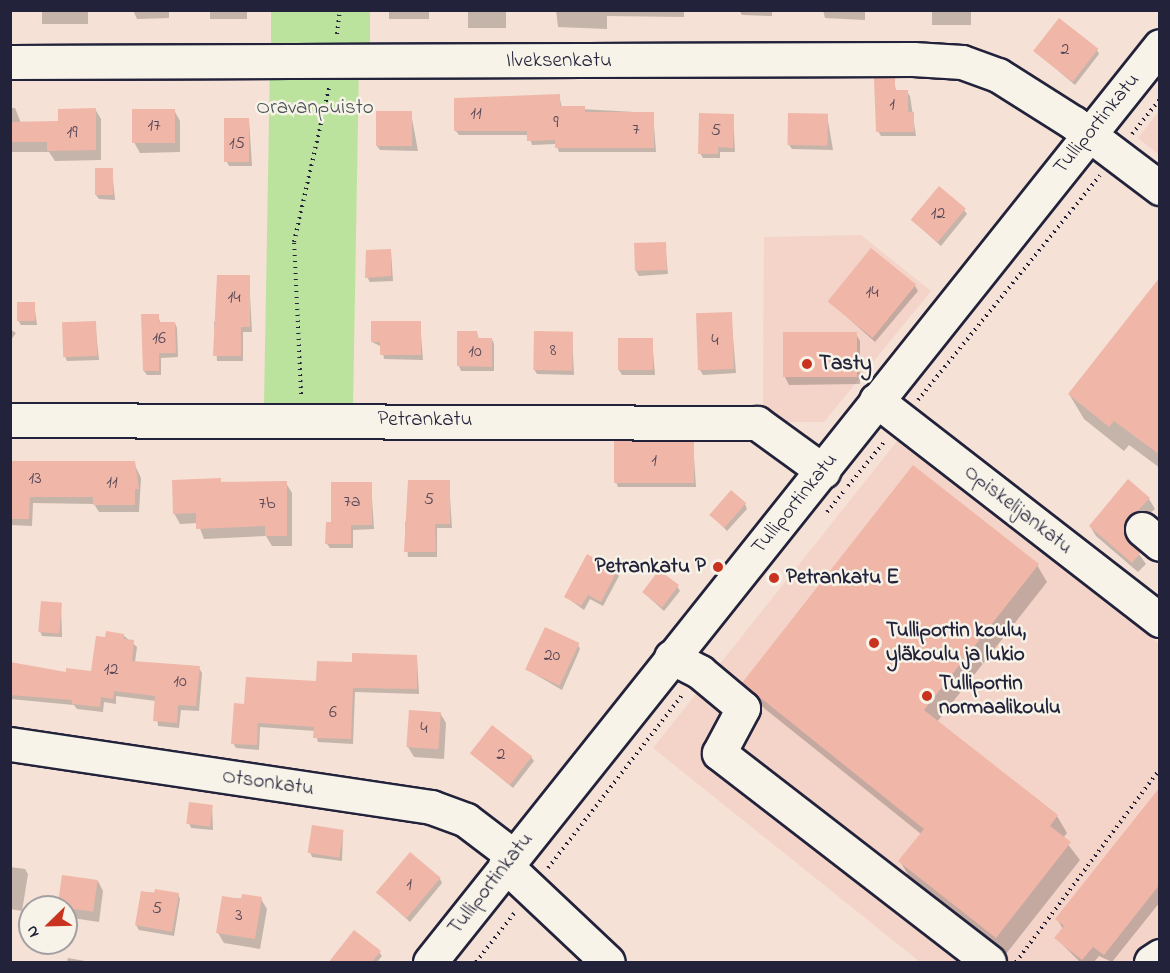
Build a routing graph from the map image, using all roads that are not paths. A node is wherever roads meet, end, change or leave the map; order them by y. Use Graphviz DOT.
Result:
graph roads {
  1 [pos="1160,46"];
  2 [pos="10,62"];
  3 [pos="1088,135"];
  4 [pos="1160,188"];
  5 [pos="876,400"];
  6 [pos="10,420"];
  7 [pos="823,471"];
  8 [pos="1160,620"];
  9 [pos="671,657"];
  10 [pos="10,744"];
  11 [pos="508,860"];
  12 [pos="1160,956"];
  13 [pos="430,963"];
  14 [pos="608,963"];
  15 [pos="989,963"];
  16 [pos="1151,963"];
  1 -- 3 [label="street, Tulliportinkatu"];
  2 -- 3 [label="street, Ilveksenkatu"];
  3 -- 4 [label="street, Ilveksenkatu"];
  3 -- 5 [label="street, Tulliportinkatu"];
  5 -- 7 [label="street, Tulliportinkatu"];
  5 -- 8 [label="street, Opiskelijankatu"];
  6 -- 7 [label="street, Petrankatu"];
  7 -- 9 [label="street, Tulliportinkatu"];
  9 -- 11 [label="street, Tulliportinkatu"];
  9 -- 15 [label="street"];
  10 -- 11 [label="street, Otsonkatu"];
  11 -- 13 [label="street, Tulliportinkatu"];
  11 -- 14 [label="street, Otsonkatu"];
  12 -- 16 [label="street"];
}
